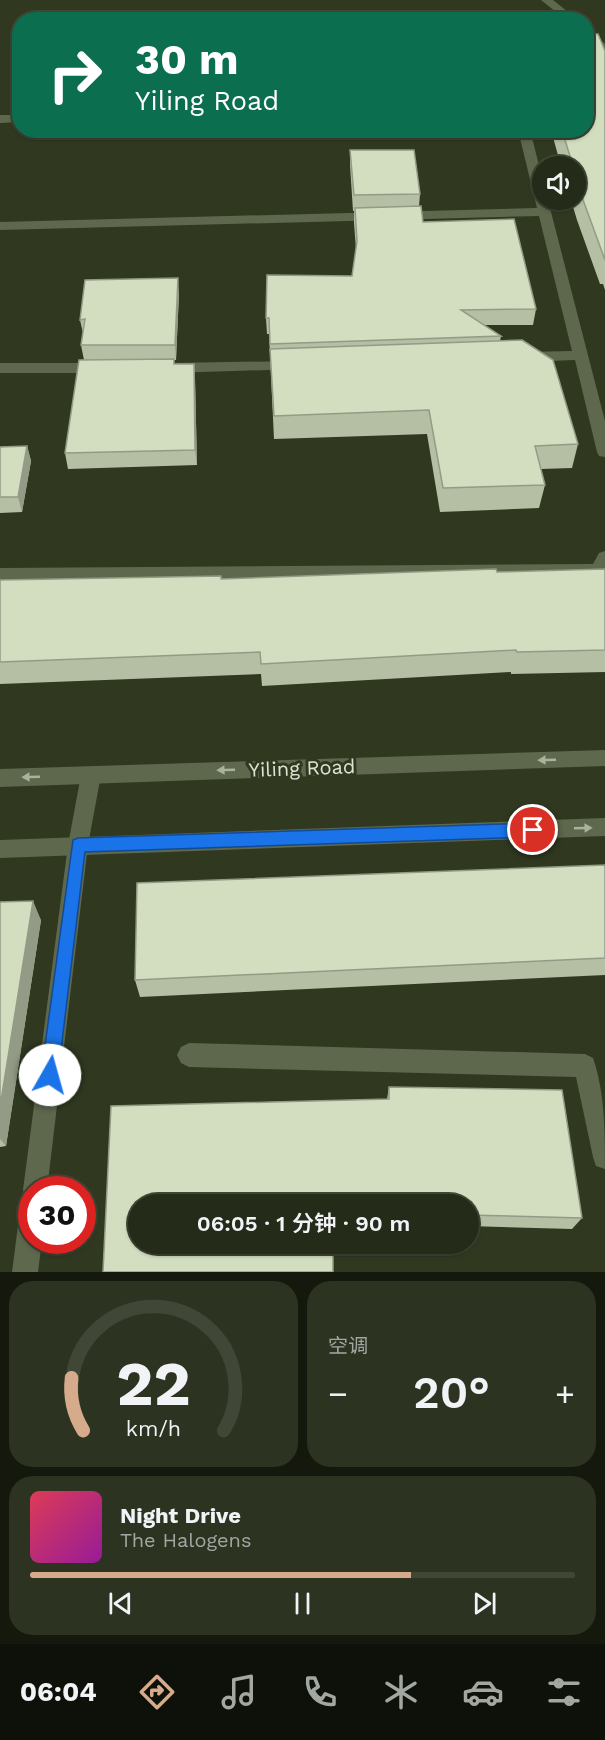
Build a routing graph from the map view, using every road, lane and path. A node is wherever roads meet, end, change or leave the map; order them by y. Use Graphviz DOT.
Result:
graph roads {
  1 [pos="546,0"];
  2 [pos="562,12"];
  3 [pos="594,39"];
  4 [pos="605,51"];
  5 [pos="526,138"];
  6 [pos="545,212"];
  7 [pos="0,226"];
  8 [pos="581,355"];
  9 [pos="510,358"];
  10 [pos="309,365"];
  11 [pos="0,368"];
  12 [pos="119,368"];
  13 [pos="154,368"];
  14 [pos="605,452"];
  15 [pos="605,557"];
  16 [pos="0,575"];
  17 [pos="605,758"];
  18 [pos="91,775"];
  19 [pos="0,778"];
  20 [pos="605,827"];
  21 [pos="78,845"];
  22 [pos="0,849"];
  23 [pos="189,1055"];
  24 [pos="605,1157"];
  25 [pos="37,1176"];
  26 [pos="27,1254"];
  27 [pos="25,1272"];
  1 -- 2 [label="street"];
  3 -- 4 [label="street"];
  5 -- 6 [label="street"];
  6 -- 7 [label="street"];
  6 -- 8 [label="street"];
  8 -- 9 [label="street"];
  8 -- 14 [label="street"];
  10 -- 13 [label="street"];
  11 -- 12 [label="street"];
  15 -- 16 [label="street"];
  17 -- 18 [label="street, Yiling Road, one-way"];
  18 -- 19 [label="street, Yiling Road, one-way"];
  18 -- 21 [label="street"];
  21 -- 20 [label="street, one-way"];
  21 -- 22 [label="street"];
  21 -- 25 [label="street"];
  23 -- 24 [label="street"];
  26 -- 27 [label="street"];
}
